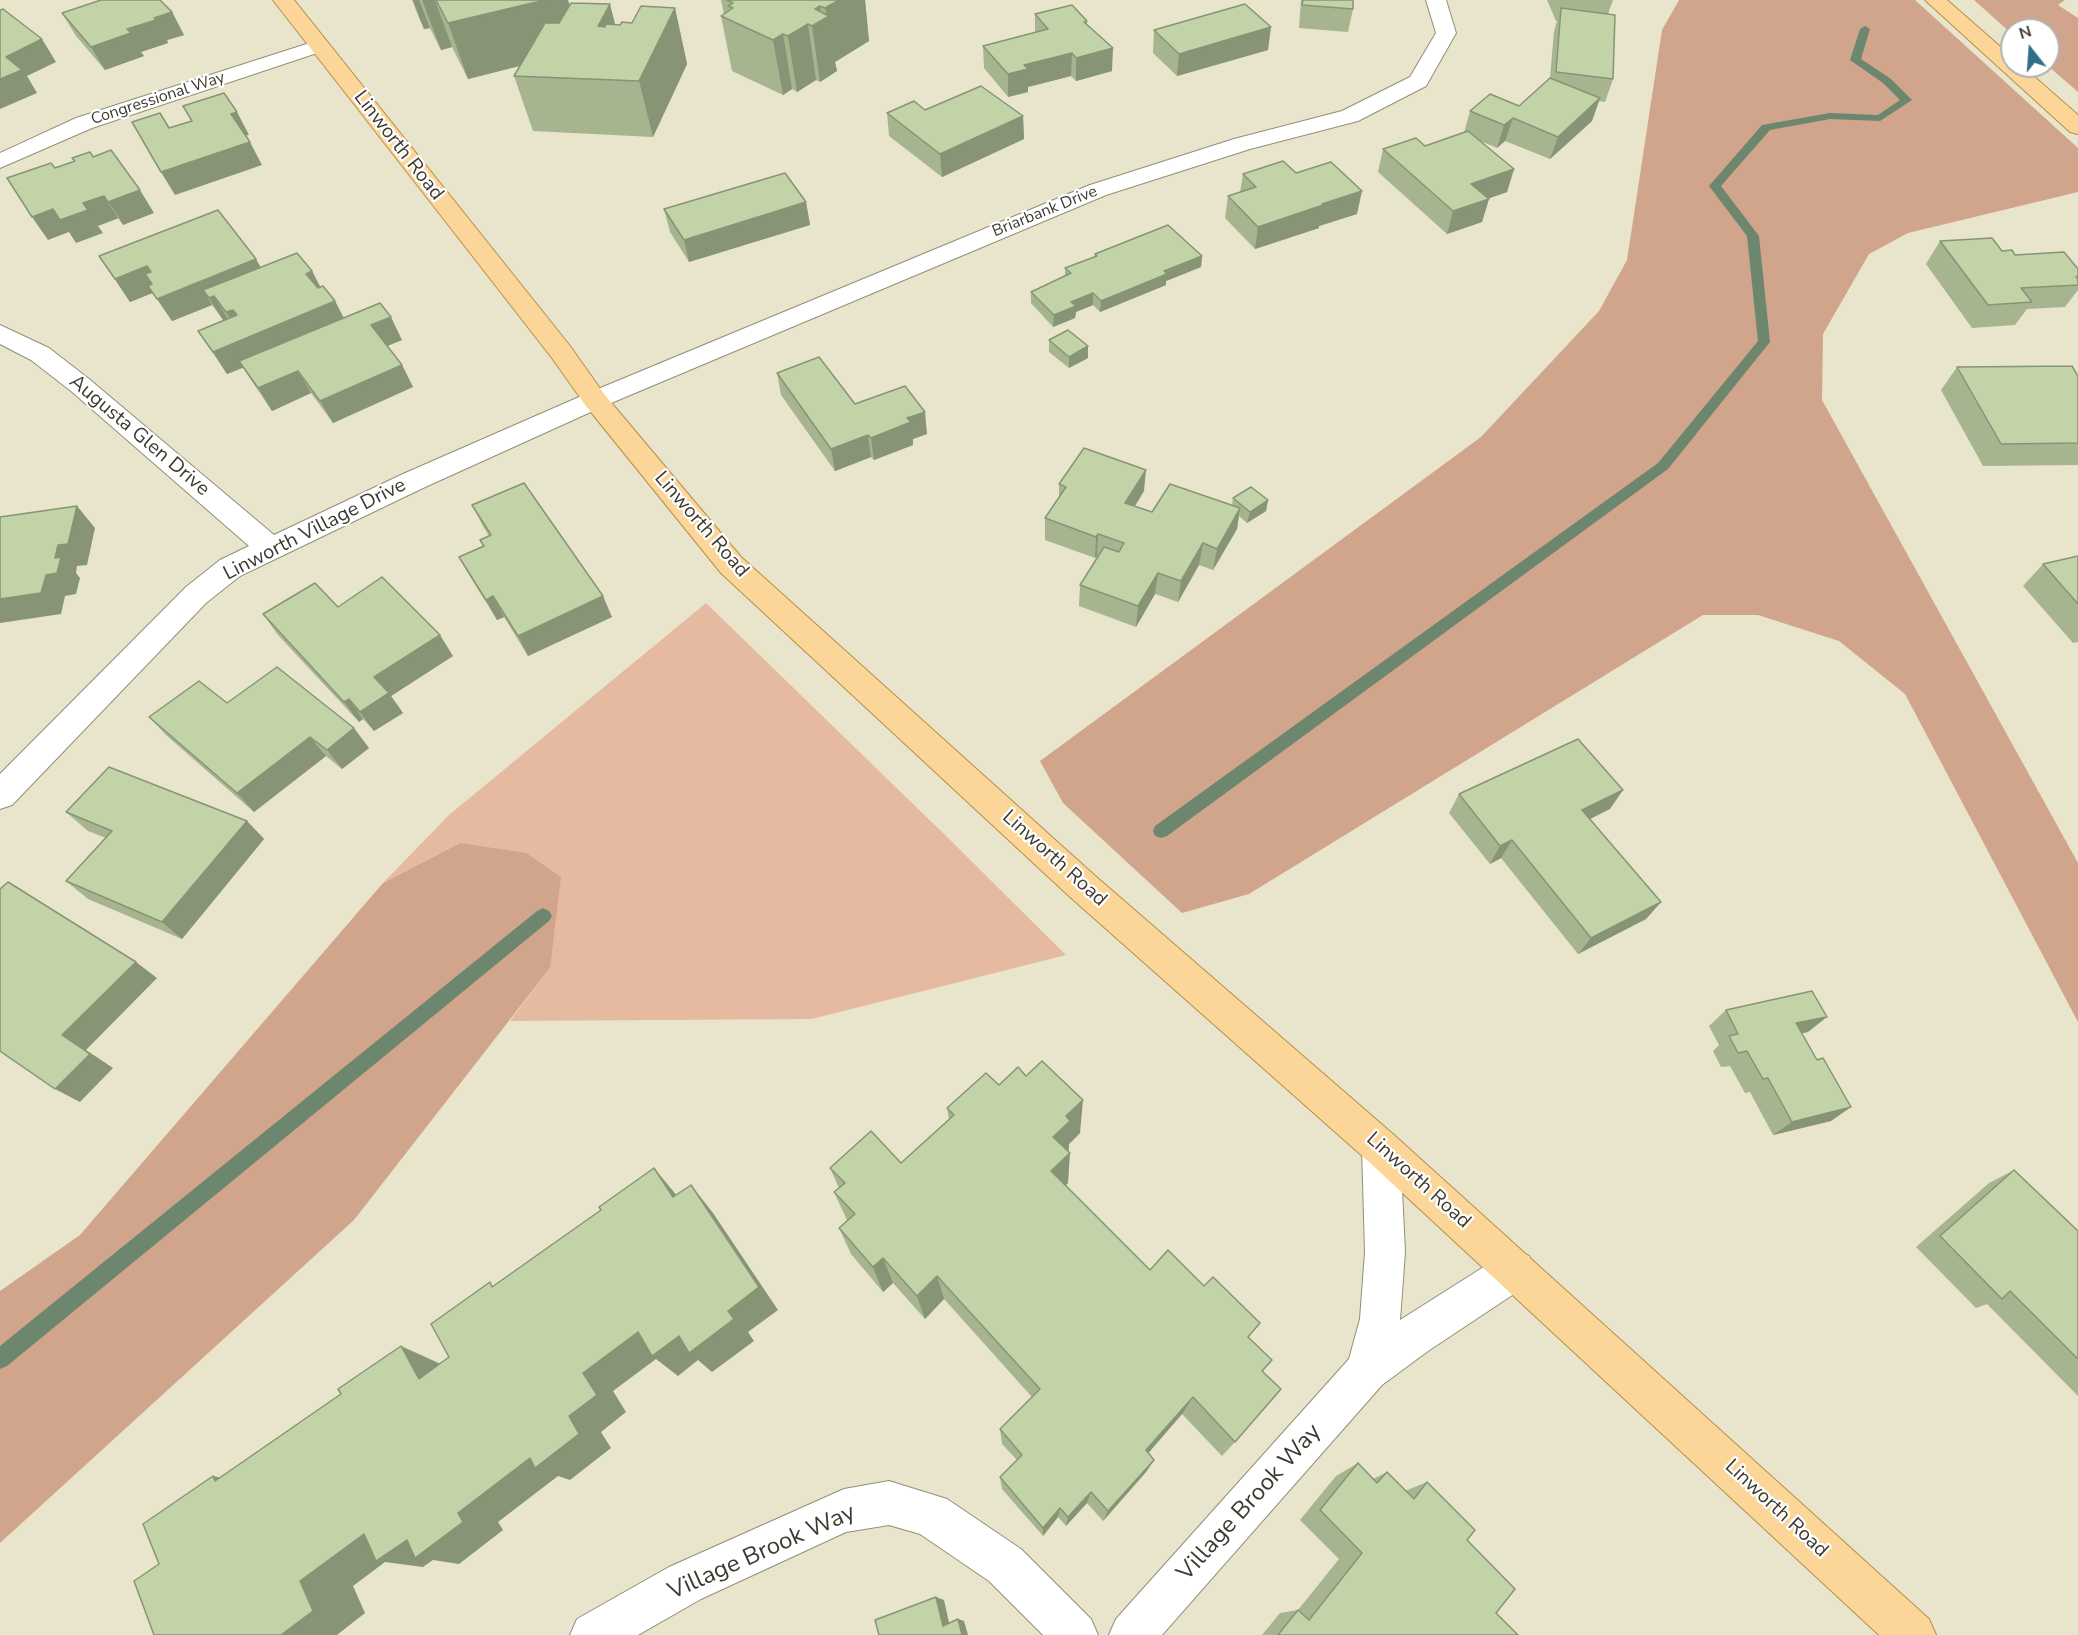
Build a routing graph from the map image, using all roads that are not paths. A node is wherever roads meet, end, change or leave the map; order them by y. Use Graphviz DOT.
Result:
graph roads {
  1 [pos="283,0"];
  2 [pos="1436,0"];
  3 [pos="1935,0"];
  4 [pos="319,46"];
  5 [pos="2078,127"];
  6 [pos="0,161"];
  7 [pos="0,333"];
  8 [pos="595,400"];
  9 [pos="270,548"];
  10 [pos="0,795"];
  11 [pos="1382,1148"];
  12 [pos="1515,1270"];
  13 [pos="1367,1370"];
  14 [pos="593,1635"];
  15 [pos="1075,1635"];
  16 [pos="1132,1635"];
  17 [pos="1913,1635"];
  1 -- 4 [label="main road, Linworth Road"];
  2 -- 8 [label="street, Briarbank Drive"];
  3 -- 5 [label="main road"];
  4 -- 6 [label="street, Congressional Way"];
  4 -- 8 [label="main road, Linworth Road"];
  7 -- 9 [label="street, Augusta Glen Drive"];
  8 -- 9 [label="street, Linworth Village Drive"];
  8 -- 11 [label="main road, Linworth Road"];
  9 -- 10 [label="street, Linworth Village Drive"];
  11 -- 12 [label="main road, Linworth Road"];
  11 -- 13 [label="street, Village Brook Way"];
  12 -- 13 [label="street, Village Brook Way"];
  12 -- 17 [label="main road, Linworth Road"];
  13 -- 16 [label="street, Village Brook Way"];
  14 -- 15 [label="street, Village Brook Way"];
}
